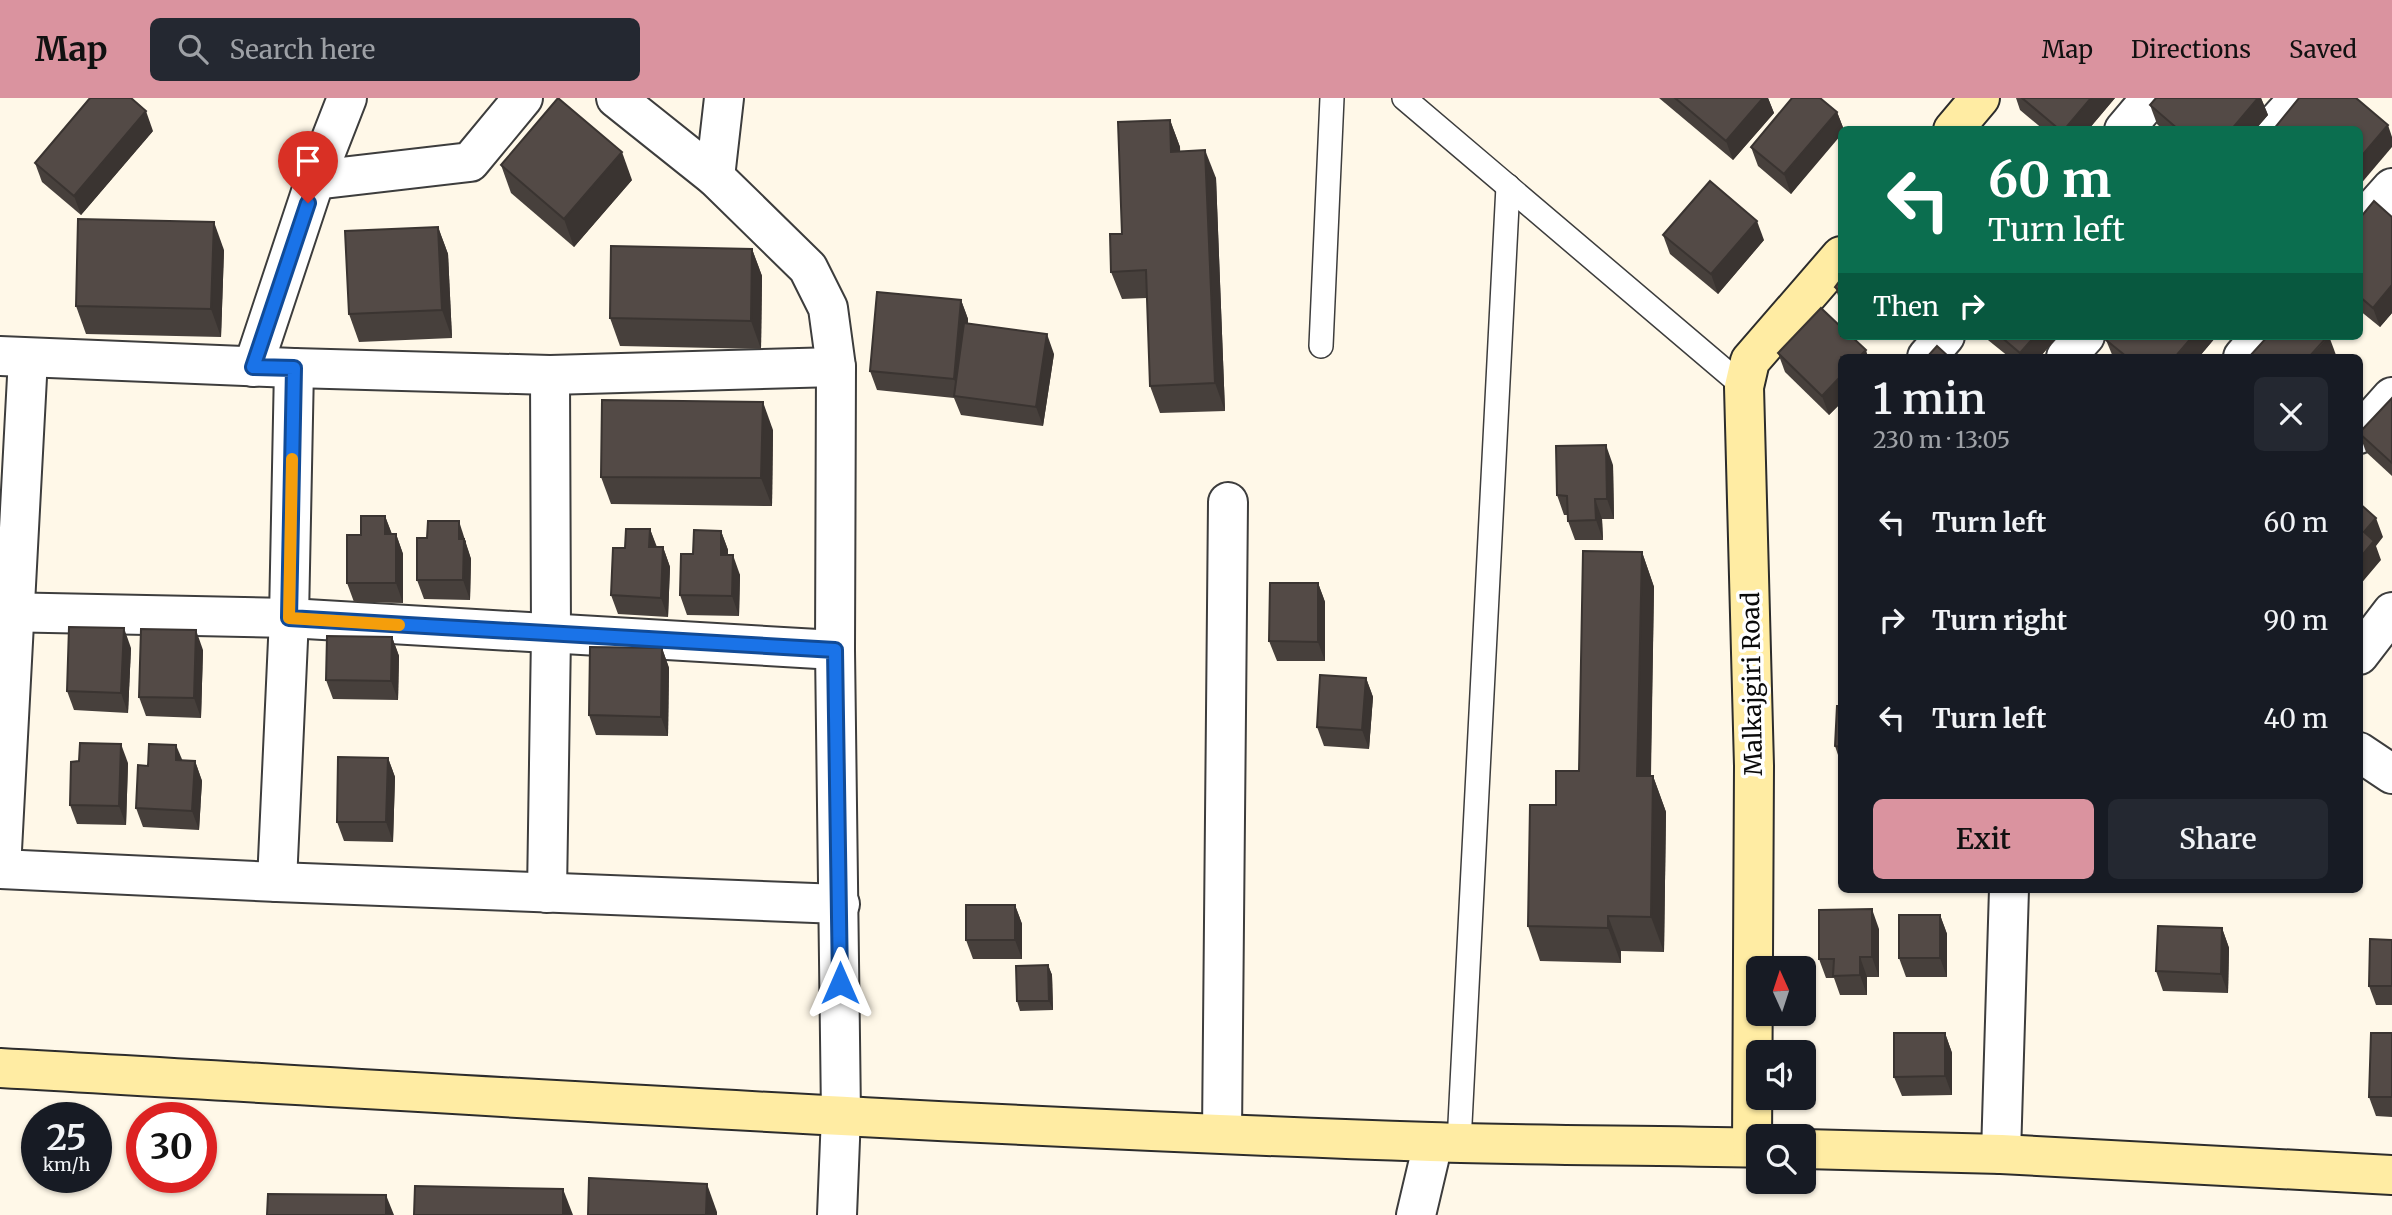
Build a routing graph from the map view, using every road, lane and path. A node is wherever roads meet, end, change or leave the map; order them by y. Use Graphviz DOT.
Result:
graph roads {
  1 [pos="347,98"];
  2 [pos="523,98"];
  3 [pos="616,98"];
  4 [pos="724,98"];
  5 [pos="1332,98"];
  6 [pos="1404,98"];
  7 [pos="1980,98"];
  8 [pos="2151,98"];
  9 [pos="2298,98"];
  10 [pos="1956,126"];
  11 [pos="2127,126"];
  12 [pos="2274,126"];
  13 [pos="715,177"];
  14 [pos="315,180"];
  15 [pos="1508,186"];
  16 [pos="2392,188"];
  17 [pos="2363,221"];
  18 [pos="1838,259"];
  19 [pos="1942,340"];
  20 [pos="2081,340"];
  21 [pos="2258,340"];
  22 [pos="1321,346"];
  23 [pos="1930,354"];
  24 [pos="2069,354"];
  25 [pos="2246,354"];
  26 [pos="14,357"];
  27 [pos="253,367"];
  28 [pos="836,367"];
  29 [pos="294,368"];
  30 [pos="550,375"];
  31 [pos="1744,387"];
  32 [pos="2392,397"];
  33 [pos="2363,430"];
  34 [pos="1228,502"];
  35 [pos="7,612"];
  36 [pos="2392,612"];
  37 [pos="289,618"];
  38 [pos="551,635"];
  39 [pos="835,650"];
  40 [pos="2363,650"];
  41 [pos="2363,755"];
  42 [pos="2392,774"];
  43 [pos="0,869"];
  44 [pos="276,882"];
  45 [pos="547,893"];
  46 [pos="2008,893"];
  47 [pos="840,904"];
  48 [pos="0,1068"];
  49 [pos="841,1115"];
  50 [pos="1755,1124"];
  51 [pos="1222,1133"];
  52 [pos="1446,1143"];
  53 [pos="1746,1148"];
  54 [pos="1816,1149"];
  55 [pos="2001,1154"];
  56 [pos="2392,1175"];
  57 [pos="837,1215"];
  58 [pos="1416,1215"];
  1 -- 14 [label="street"];
  2 -- 14 [label="street"];
  3 -- 13 [label="street"];
  4 -- 13 [label="street"];
  5 -- 22 [label="lane"];
  6 -- 15 [label="lane"];
  7 -- 10 [label="street"];
  8 -- 11 [label="street"];
  9 -- 12 [label="street"];
  13 -- 28 [label="street"];
  14 -- 27 [label="street"];
  15 -- 31 [label="lane"];
  15 -- 52 [label="lane"];
  16 -- 17 [label="street"];
  18 -- 31 [label="street, Malkajgiri Road"];
  19 -- 23 [label="street"];
  20 -- 24 [label="street"];
  21 -- 25 [label="street"];
  26 -- 27 [label="street"];
  26 -- 35 [label="street"];
  27 -- 29 [label="street"];
  28 -- 30 [label="street"];
  28 -- 39 [label="street"];
  29 -- 30 [label="street"];
  29 -- 37 [label="street"];
  30 -- 38 [label="street"];
  31 -- 50 [label="street, Malkajgiri Road"];
  32 -- 33 [label="street"];
  34 -- 51 [label="street"];
  35 -- 37 [label="street"];
  35 -- 43 [label="street"];
  36 -- 40 [label="street"];
  37 -- 38 [label="street"];
  37 -- 44 [label="street"];
  38 -- 39 [label="street"];
  38 -- 45 [label="street"];
  39 -- 47 [label="street"];
  41 -- 42 [label="street"];
  43 -- 44 [label="street"];
  44 -- 45 [label="street"];
  45 -- 47 [label="street"];
  46 -- 55 [label="street"];
  47 -- 49 [label="street"];
  48 -- 49 [label="street"];
  49 -- 51 [label="street"];
  49 -- 57 [label="street"];
  51 -- 52 [label="street"];
  52 -- 53 [label="street"];
  52 -- 58 [label="street"];
  54 -- 55 [label="street"];
  55 -- 56 [label="street"];
}
